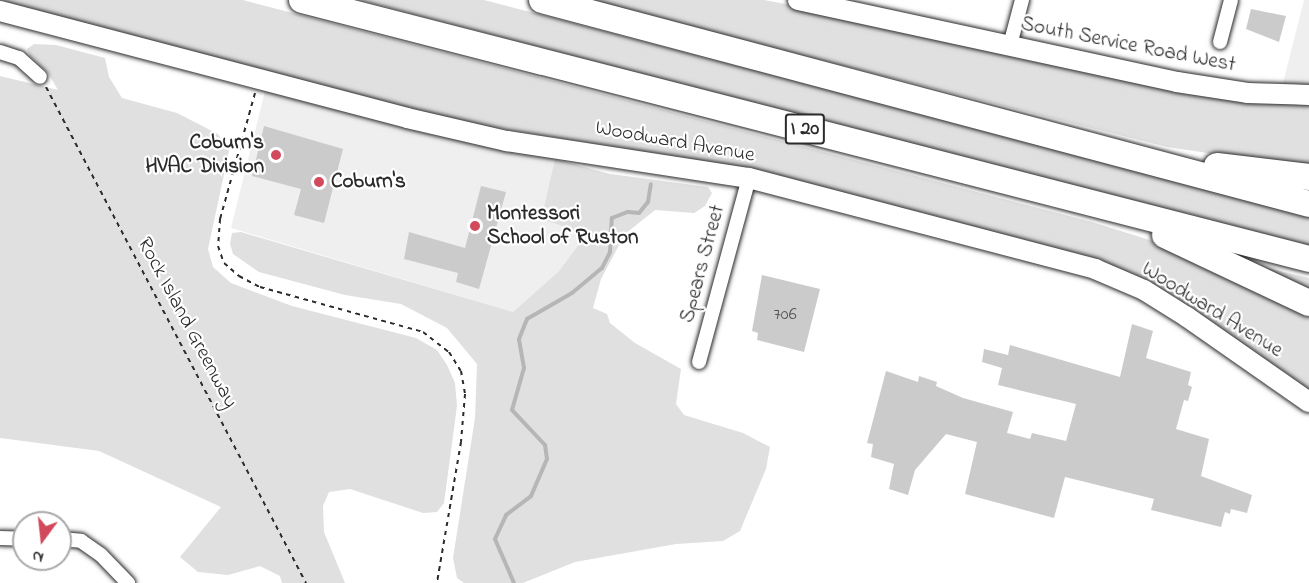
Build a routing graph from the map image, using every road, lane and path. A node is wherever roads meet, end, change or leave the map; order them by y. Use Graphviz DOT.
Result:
graph roads {
  1 [pos="302,0"];
  2 [pos="542,0"];
  3 [pos="798,0"];
  4 [pos="1022,0"];
  5 [pos="1231,0"];
  6 [pos="0,11"];
  7 [pos="1220,42"];
  8 [pos="1010,45"];
  9 [pos="0,52"];
  10 [pos="40,77"];
  11 [pos="259,79"];
  12 [pos="1309,96"];
  13 [pos="1095,148"];
  14 [pos="1309,177"];
  15 [pos="749,178"];
  16 [pos="1029,186"];
  17 [pos="1309,204"];
  18 [pos="1309,259"];
  19 [pos="1309,303"];
  20 [pos="699,362"];
  21 [pos="1309,402"];
  22 [pos="72,541"];
  23 [pos="128,583"];
  24 [pos="306,583"];
  25 [pos="437,583"];
  1 -- 16 [label="highway, I 20"];
  2 -- 13 [label="highway"];
  3 -- 8 [label="main road, South Service Road West"];
  4 -- 8 [label="street"];
  5 -- 7 [label="street"];
  6 -- 11 [label="main road, Woodward Avenue"];
  8 -- 12 [label="main road, South Service Road West"];
  9 -- 10 [label="street"];
  10 -- 24 [label="path, Rock Island Greenway"];
  11 -- 15 [label="main road, Woodward Avenue"];
  11 -- 25 [label="path"];
  13 -- 14 [label="highway"];
  13 -- 17 [label="highway"];
  15 -- 20 [label="street, Spears Street"];
  15 -- 21 [label="main road, Woodward Avenue"];
  16 -- 18 [label="highway, I 20"];
  16 -- 19 [label="highway"];
  22 -- 23 [label="street"];
}
